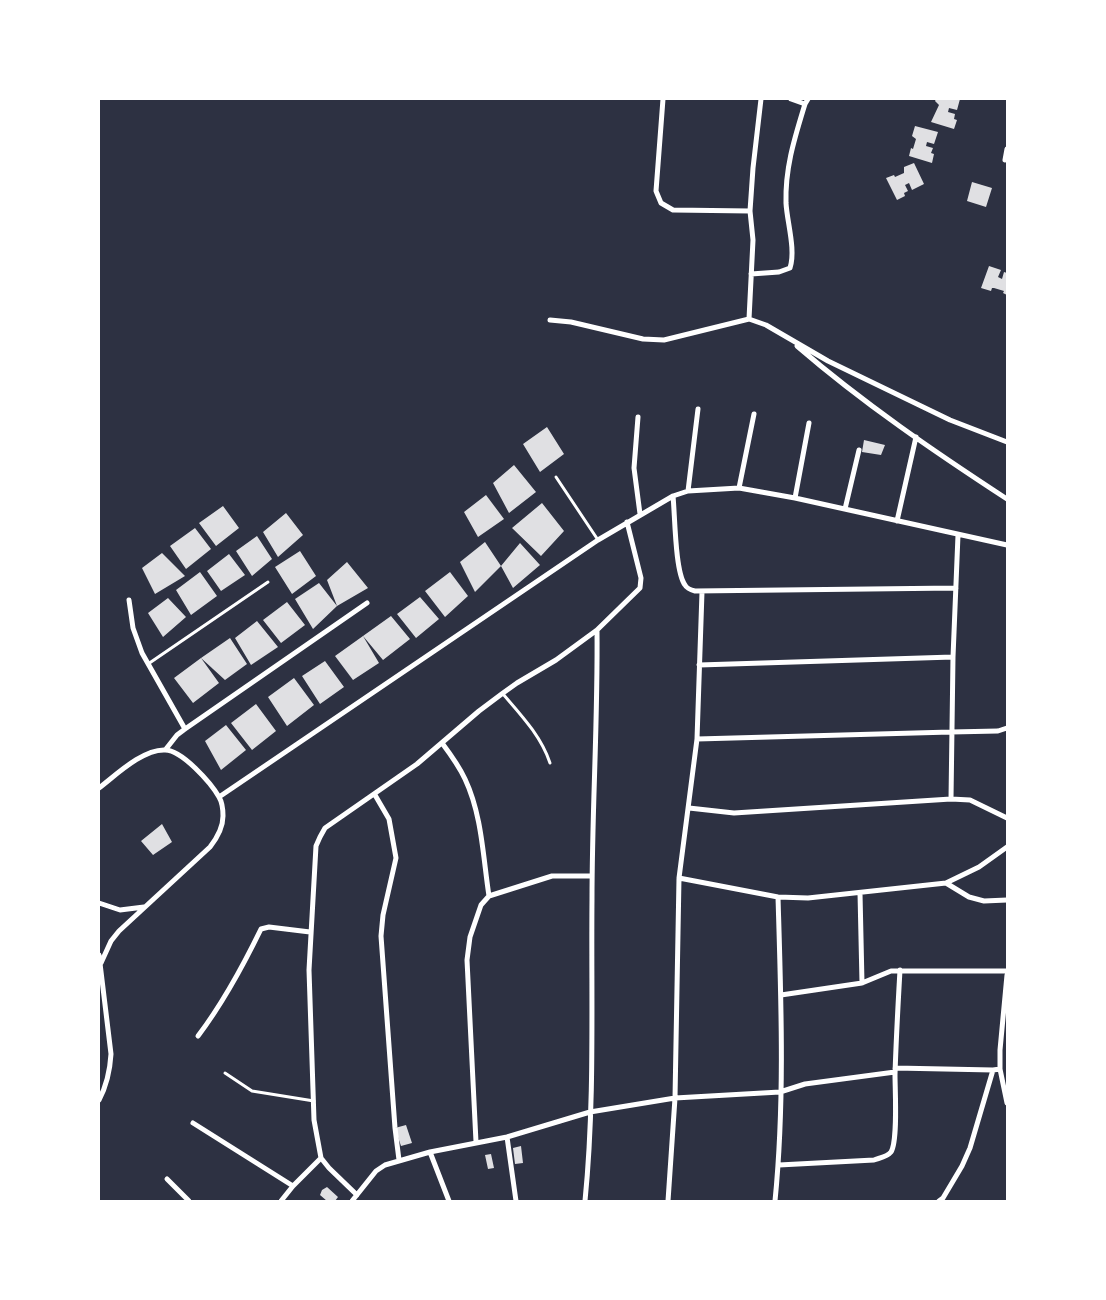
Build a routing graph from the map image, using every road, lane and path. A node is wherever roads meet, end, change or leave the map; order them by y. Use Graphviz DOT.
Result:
graph roads {
  1 [pos="663,99"];
  2 [pos="761,99"];
  3 [pos="791,99"];
  4 [pos="806,101"];
  5 [pos="1007,149"];
  6 [pos="1005,160"];
  7 [pos="750,211"];
  8 [pos="751,274"];
  9 [pos="749,319"];
  10 [pos="550,320"];
  11 [pos="786,337"];
  12 [pos="698,409"];
  13 [pos="754,414"];
  14 [pos="638,417"];
  15 [pos="809,423"];
  16 [pos="916,437"];
  17 [pos="1007,442"];
  18 [pos="859,450"];
  19 [pos="556,477"];
  20 [pos="739,488"];
  21 [pos="688,490"];
  22 [pos="673,496"];
  23 [pos="795,498"];
  24 [pos="1007,498"];
  25 [pos="845,509"];
  26 [pos="640,514"];
  27 [pos="897,521"];
  28 [pos="627,522"];
  29 [pos="958,535"];
  30 [pos="598,540"];
  31 [pos="1007,546"];
  32 [pos="268,582"];
  33 [pos="956,588"];
  34 [pos="702,592"];
  35 [pos="128,600"];
  36 [pos="367,603"];
  37 [pos="597,630"];
  38 [pos="953,657"];
  39 [pos="148,664"];
  40 [pos="699,665"];
  41 [pos="503,693"];
  42 [pos="185,728"];
  43 [pos="1007,728"];
  44 [pos="952,732"];
  45 [pos="697,738"];
  46 [pos="442,743"];
  47 [pos="166,750"];
  48 [pos="550,763"];
  49 [pos="99,788"];
  50 [pos="375,795"];
  51 [pos="219,797"];
  52 [pos="951,799"];
  53 [pos="689,808"];
  54 [pos="1007,818"];
  55 [pos="1007,846"];
  56 [pos="592,876"];
  57 [pos="679,878"];
  58 [pos="946,883"];
  59 [pos="860,893"];
  60 [pos="489,896"];
  61 [pos="778,897"];
  62 [pos="1007,900"];
  63 [pos="99,902"];
  64 [pos="144,907"];
  65 [pos="310,932"];
  66 [pos="99,955"];
  67 [pos="101,963"];
  68 [pos="900,970"];
  69 [pos="1007,973"];
  70 [pos="862,983"];
  71 [pos="781,995"];
  72 [pos="198,1036"];
  73 [pos="1000,1069"];
  74 [pos="895,1070"];
  75 [pos="993,1070"];
  76 [pos="225,1073"];
  77 [pos="780,1092"];
  78 [pos="675,1098"];
  79 [pos="99,1100"];
  80 [pos="314,1101"];
  81 [pos="1007,1103"];
  82 [pos="590,1112"];
  83 [pos="193,1123"];
  84 [pos="506,1137"];
  85 [pos="476,1142"];
  86 [pos="430,1152"];
  87 [pos="321,1158"];
  88 [pos="399,1160"];
  89 [pos="779,1165"];
  90 [pos="167,1179"];
  91 [pos="293,1186"];
  92 [pos="357,1194"];
  93 [pos="942,1200"];
  94 [pos="190,1201"];
  95 [pos="281,1201"];
  96 [pos="352,1201"];
  97 [pos="449,1201"];
  98 [pos="516,1201"];
  99 [pos="585,1201"];
  100 [pos="668,1201"];
  101 [pos="775,1201"];
  1 -- 7 [label="street"];
  2 -- 7 [label="street"];
  3 -- 4 [label="street"];
  4 -- 8 [label="street"];
  5 -- 6 [label="street"];
  7 -- 8 [label="street"];
  8 -- 9 [label="street"];
  9 -- 10 [label="street"];
  9 -- 11 [label="street"];
  11 -- 16 [label="street"];
  11 -- 17 [label="street"];
  12 -- 21 [label="street"];
  13 -- 20 [label="street"];
  14 -- 26 [label="street"];
  15 -- 23 [label="street"];
  16 -- 24 [label="street"];
  16 -- 27 [label="street"];
  18 -- 25 [label="street"];
  19 -- 30 [label="lane"];
  20 -- 21 [label="street"];
  20 -- 23 [label="street"];
  21 -- 22 [label="street"];
  22 -- 26 [label="street"];
  22 -- 34 [label="street"];
  23 -- 25 [label="street"];
  25 -- 27 [label="street"];
  26 -- 28 [label="street"];
  27 -- 29 [label="street"];
  28 -- 30 [label="street"];
  28 -- 37 [label="street"];
  29 -- 31 [label="street"];
  29 -- 33 [label="street"];
  30 -- 51 [label="street"];
  32 -- 39 [label="lane"];
  33 -- 34 [label="street"];
  33 -- 38 [label="street"];
  34 -- 40 [label="street"];
  35 -- 39 [label="street"];
  36 -- 42 [label="street"];
  37 -- 41 [label="street"];
  37 -- 56 [label="street"];
  38 -- 40 [label="street"];
  38 -- 44 [label="street"];
  39 -- 42 [label="street"];
  40 -- 45 [label="street"];
  41 -- 46 [label="street"];
  41 -- 48 [label="lane"];
  42 -- 47 [label="street"];
  43 -- 44 [label="street"];
  44 -- 45 [label="street"];
  44 -- 52 [label="street"];
  45 -- 53 [label="street"];
  46 -- 50 [label="street"];
  46 -- 60 [label="street"];
  47 -- 49 [label="street"];
  47 -- 51 [label="street"];
  50 -- 65 [label="street"];
  50 -- 88 [label="street"];
  51 -- 64 [label="street"];
  52 -- 53 [label="street"];
  52 -- 54 [label="street"];
  53 -- 57 [label="street"];
  55 -- 58 [label="street"];
  56 -- 60 [label="street"];
  56 -- 82 [label="street"];
  57 -- 61 [label="street"];
  57 -- 78 [label="street"];
  58 -- 59 [label="street"];
  58 -- 62 [label="street"];
  59 -- 61 [label="street"];
  59 -- 70 [label="street"];
  60 -- 85 [label="street"];
  61 -- 71 [label="street"];
  63 -- 64 [label="street"];
  64 -- 67 [label="street"];
  65 -- 72 [label="street"];
  65 -- 80 [label="street"];
  66 -- 67 [label="street"];
  67 -- 79 [label="street"];
  68 -- 69 [label="street"];
  68 -- 70 [label="street"];
  68 -- 74 [label="street"];
  69 -- 73 [label="street"];
  70 -- 71 [label="street"];
  71 -- 77 [label="street"];
  73 -- 75 [label="street"];
  73 -- 81 [label="street"];
  74 -- 75 [label="street"];
  74 -- 77 [label="street"];
  74 -- 89 [label="street"];
  75 -- 93 [label="street"];
  76 -- 80 [label="lane"];
  77 -- 78 [label="street"];
  77 -- 89 [label="street"];
  78 -- 82 [label="street"];
  78 -- 100 [label="street"];
  80 -- 87 [label="street"];
  82 -- 84 [label="street"];
  82 -- 99 [label="street"];
  83 -- 91 [label="street"];
  84 -- 85 [label="street"];
  84 -- 98 [label="street"];
  85 -- 86 [label="street"];
  86 -- 88 [label="street"];
  86 -- 97 [label="street"];
  87 -- 91 [label="street"];
  87 -- 92 [label="street"];
  88 -- 92 [label="street"];
  89 -- 101 [label="street"];
  90 -- 94 [label="street"];
  91 -- 95 [label="street"];
  92 -- 96 [label="street"];
}
